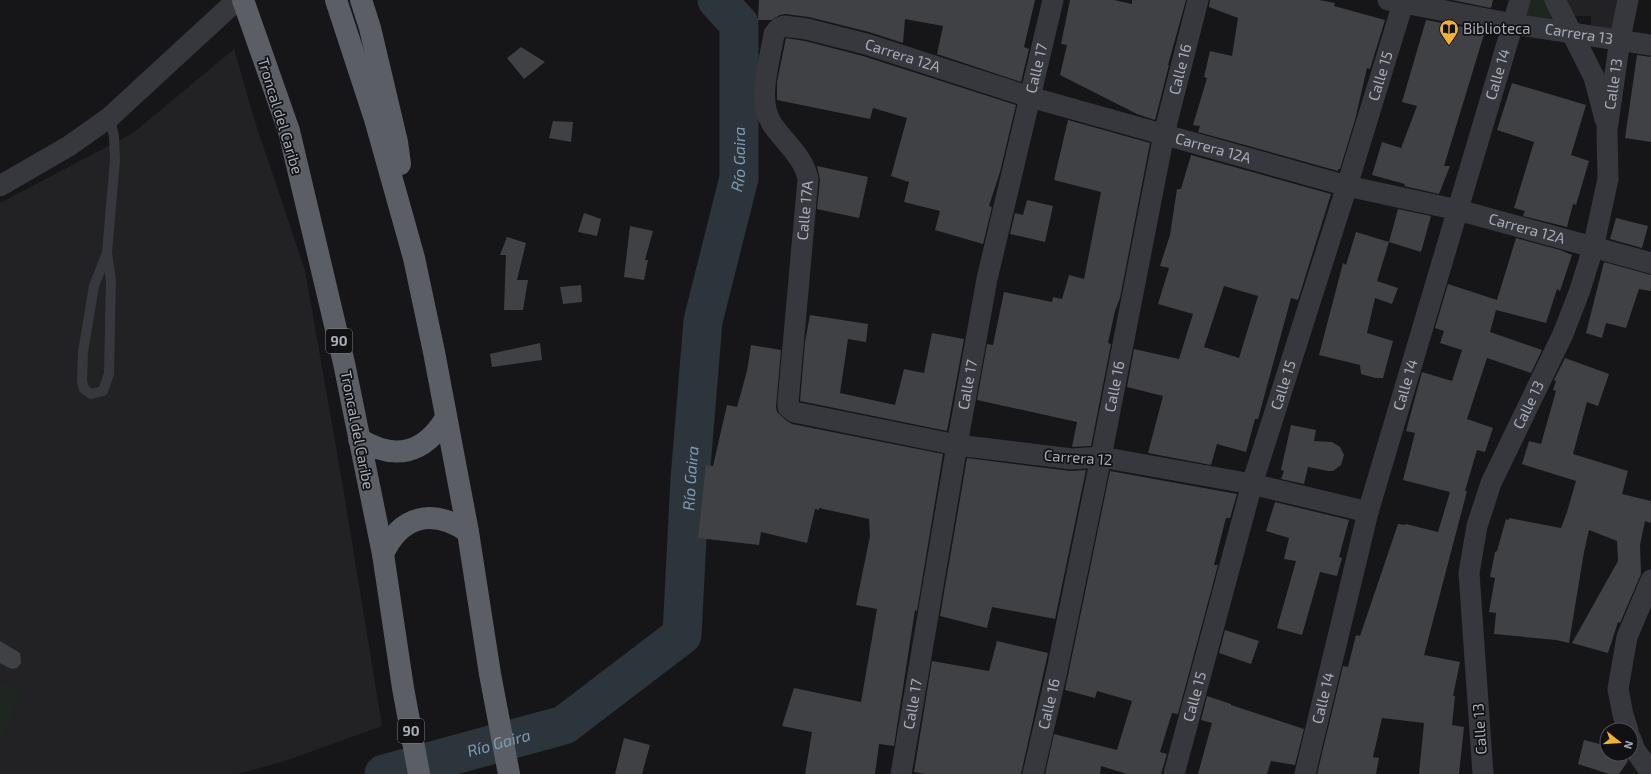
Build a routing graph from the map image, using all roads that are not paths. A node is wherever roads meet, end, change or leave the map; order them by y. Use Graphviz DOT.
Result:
graph roads {
  1 [pos="237,0"];
  2 [pos="243,0"];
  3 [pos="336,0"];
  4 [pos="361,0"];
  5 [pos="373,0"];
  6 [pos="1053,0"];
  7 [pos="1198,0"];
  8 [pos="1520,0"];
  9 [pos="1555,0"];
  10 [pos="1628,0"];
  11 [pos="1398,1"];
  12 [pos="1513,24"];
  13 [pos="370,28"];
  14 [pos="779,28"];
  15 [pos="1573,34"];
  16 [pos="1620,39"];
  17 [pos="1651,45"];
  18 [pos="1030,97"];
  19 [pos="110,117"];
  20 [pos="1607,130"];
  21 [pos="1164,134"];
  22 [pos="0,186"];
  23 [pos="1348,186"];
  24 [pos="1458,210"];
  25 [pos="1593,248"];
  26 [pos="107,253"];
  27 [pos="414,258"];
  28 [pos="1651,263"];
  29 [pos="788,408"];
  30 [pos="446,418"];
  31 [pos="359,439"];
  32 [pos="957,445"];
  33 [pos="1101,457"];
  34 [pos="1252,484"];
  35 [pos="1368,512"];
  36 [pos="468,532"];
  37 [pos="383,554"];
  38 [pos="1651,580"];
  39 [pos="1625,722"];
  40 [pos="1639,756"];
  41 [pos="1651,773"];
  42 [pos="419,774"];
  43 [pos="508,774"];
  44 [pos="902,774"];
  45 [pos="1033,774"];
  46 [pos="1174,774"];
  47 [pos="1305,774"];
  48 [pos="1483,774"];
  1 -- 19 [label="street"];
  2 -- 31 [label="highway, Troncal del Caribe / 90"];
  3 -- 27 [label="highway"];
  4 -- 13 [label="highway"];
  5 -- 13 [label="street"];
  6 -- 18 [label="street, Calle 17"];
  7 -- 21 [label="street, Calle 16"];
  8 -- 12 [label="street, Calle 14"];
  9 -- 15 [label="street"];
  10 -- 16 [label="street, Calle 13"];
  11 -- 12 [label="street, Carrera 13"];
  11 -- 23 [label="street, Calle 15"];
  12 -- 15 [label="street, Carrera 13"];
  12 -- 24 [label="street, Calle 14"];
  13 -- 27 [label="highway"];
  14 -- 18 [label="street, Carrera 12A"];
  14 -- 29 [label="street, Calle 17A"];
  15 -- 16 [label="street, Carrera 13"];
  15 -- 20 [label="street"];
  16 -- 17 [label="street, Carrera 13"];
  16 -- 20 [label="street, Calle 13"];
  18 -- 21 [label="street, Carrera 12A"];
  18 -- 32 [label="street, Calle 17"];
  19 -- 22 [label="street"];
  19 -- 26 [label="lane"];
  20 -- 25 [label="street, Calle 13"];
  21 -- 23 [label="street, Carrera 12A"];
  21 -- 33 [label="street, Calle 16"];
  23 -- 24 [label="street, Carrera 12A"];
  23 -- 34 [label="street, Calle 15"];
  24 -- 25 [label="street, Carrera 12A"];
  24 -- 35 [label="street, Calle 14"];
  25 -- 28 [label="street, Carrera 12A"];
  25 -- 48 [label="street, Calle 13"];
  26 -- 26 [label="lane"];
  27 -- 30 [label="highway"];
  29 -- 32 [label="street, Carrera 12"];
  30 -- 31 [label="highway"];
  30 -- 36 [label="highway"];
  31 -- 37 [label="highway, Troncal del Caribe / 90"];
  32 -- 33 [label="street, Carrera 12"];
  32 -- 44 [label="street, Calle 17"];
  33 -- 34 [label="street, Carrera 12"];
  33 -- 45 [label="street, Calle 16"];
  34 -- 35 [label="street, Carrera 12"];
  34 -- 46 [label="street, Calle 15"];
  35 -- 47 [label="street, Calle 14"];
  36 -- 37 [label="highway"];
  36 -- 43 [label="highway"];
  37 -- 42 [label="highway, Troncal del Caribe / 90"];
  38 -- 39 [label="street"];
  40 -- 41 [label="street"];
}
